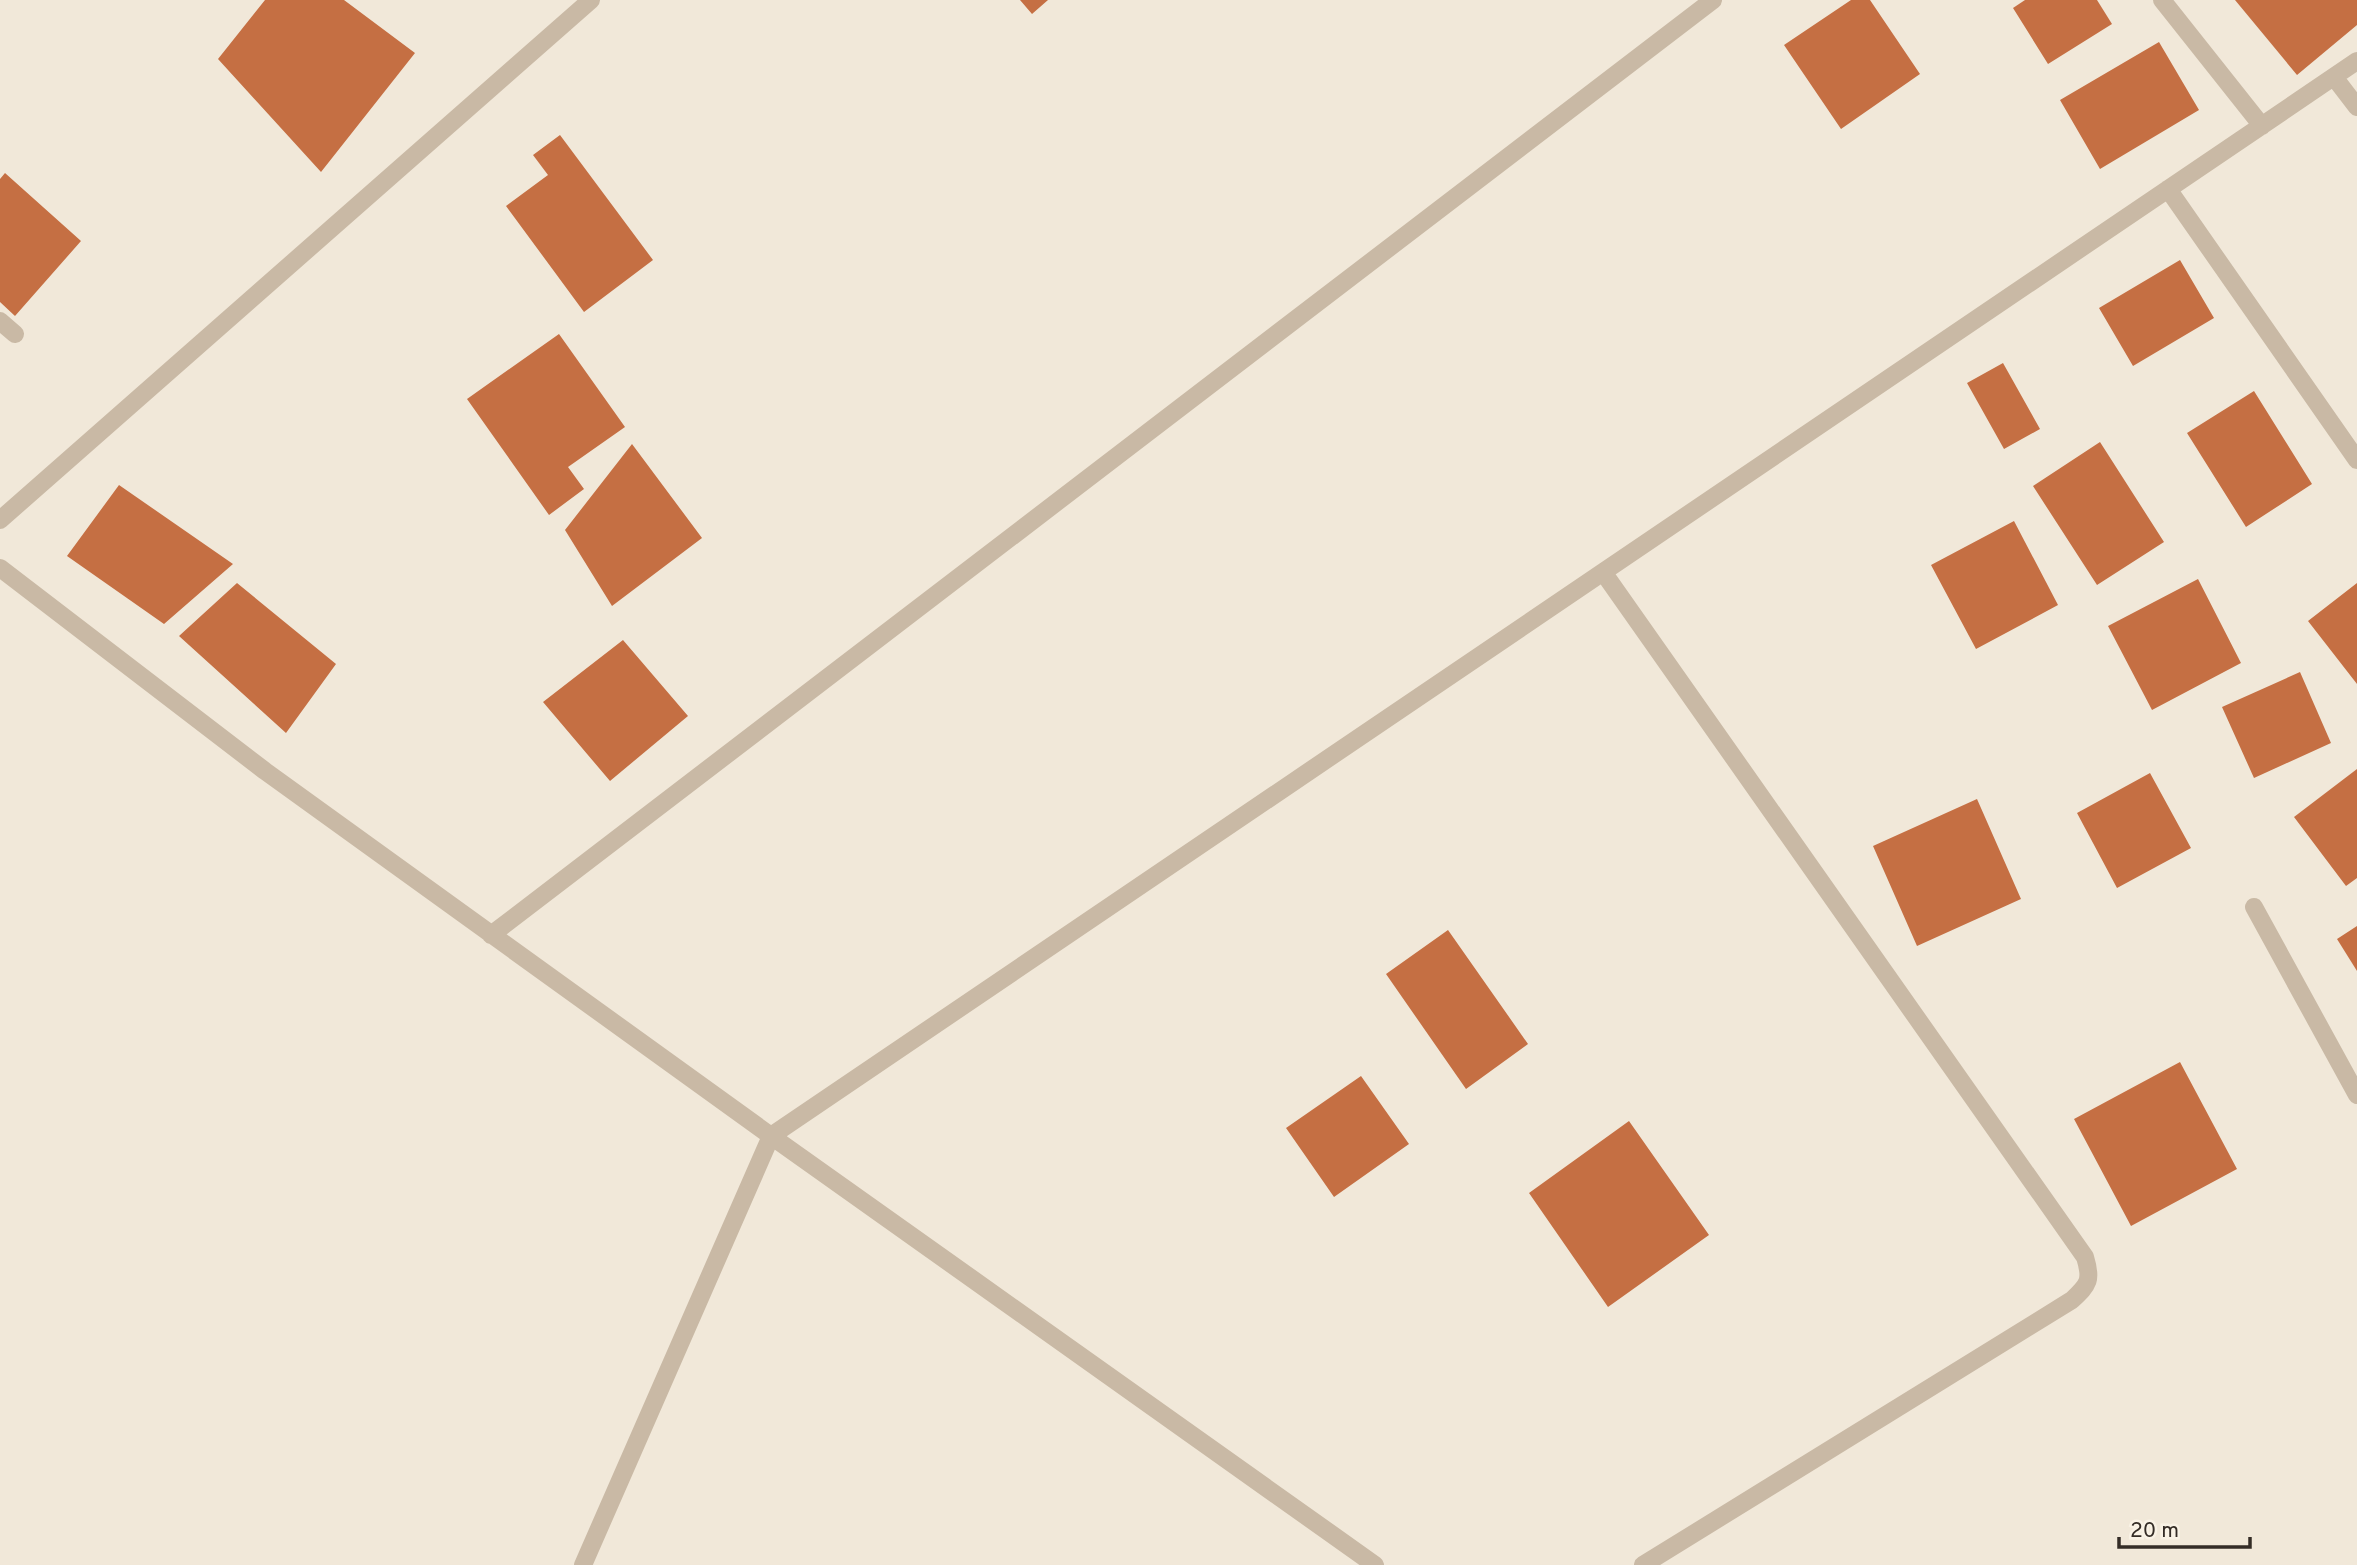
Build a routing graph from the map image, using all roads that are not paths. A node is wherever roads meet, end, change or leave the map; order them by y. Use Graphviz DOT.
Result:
graph roads {
  1 [pos="591,0"];
  2 [pos="1713,0"];
  3 [pos="2162,0"];
  4 [pos="2357,61"];
  5 [pos="2334,77"];
  6 [pos="2357,107"];
  7 [pos="2262,126"];
  8 [pos="2168,189"];
  9 [pos="0,321"];
  10 [pos="15,334"];
  11 [pos="2357,460"];
  12 [pos="0,520"];
  13 [pos="0,568"];
  14 [pos="1603,572"];
  15 [pos="2254,907"];
  16 [pos="491,935"];
  17 [pos="2357,1095"];
  18 [pos="771,1136"];
  19 [pos="583,1565"];
  20 [pos="1374,1565"];
  21 [pos="1643,1565"];
  1 -- 12 [label="street"];
  2 -- 16 [label="street"];
  3 -- 7 [label="street"];
  4 -- 5 [label="street"];
  5 -- 6 [label="street"];
  5 -- 7 [label="street"];
  7 -- 8 [label="street"];
  8 -- 11 [label="street"];
  8 -- 14 [label="street"];
  9 -- 10 [label="street"];
  13 -- 16 [label="street"];
  14 -- 18 [label="street"];
  14 -- 21 [label="street"];
  15 -- 17 [label="street"];
  16 -- 18 [label="street"];
  18 -- 19 [label="street"];
  18 -- 20 [label="street"];
}
